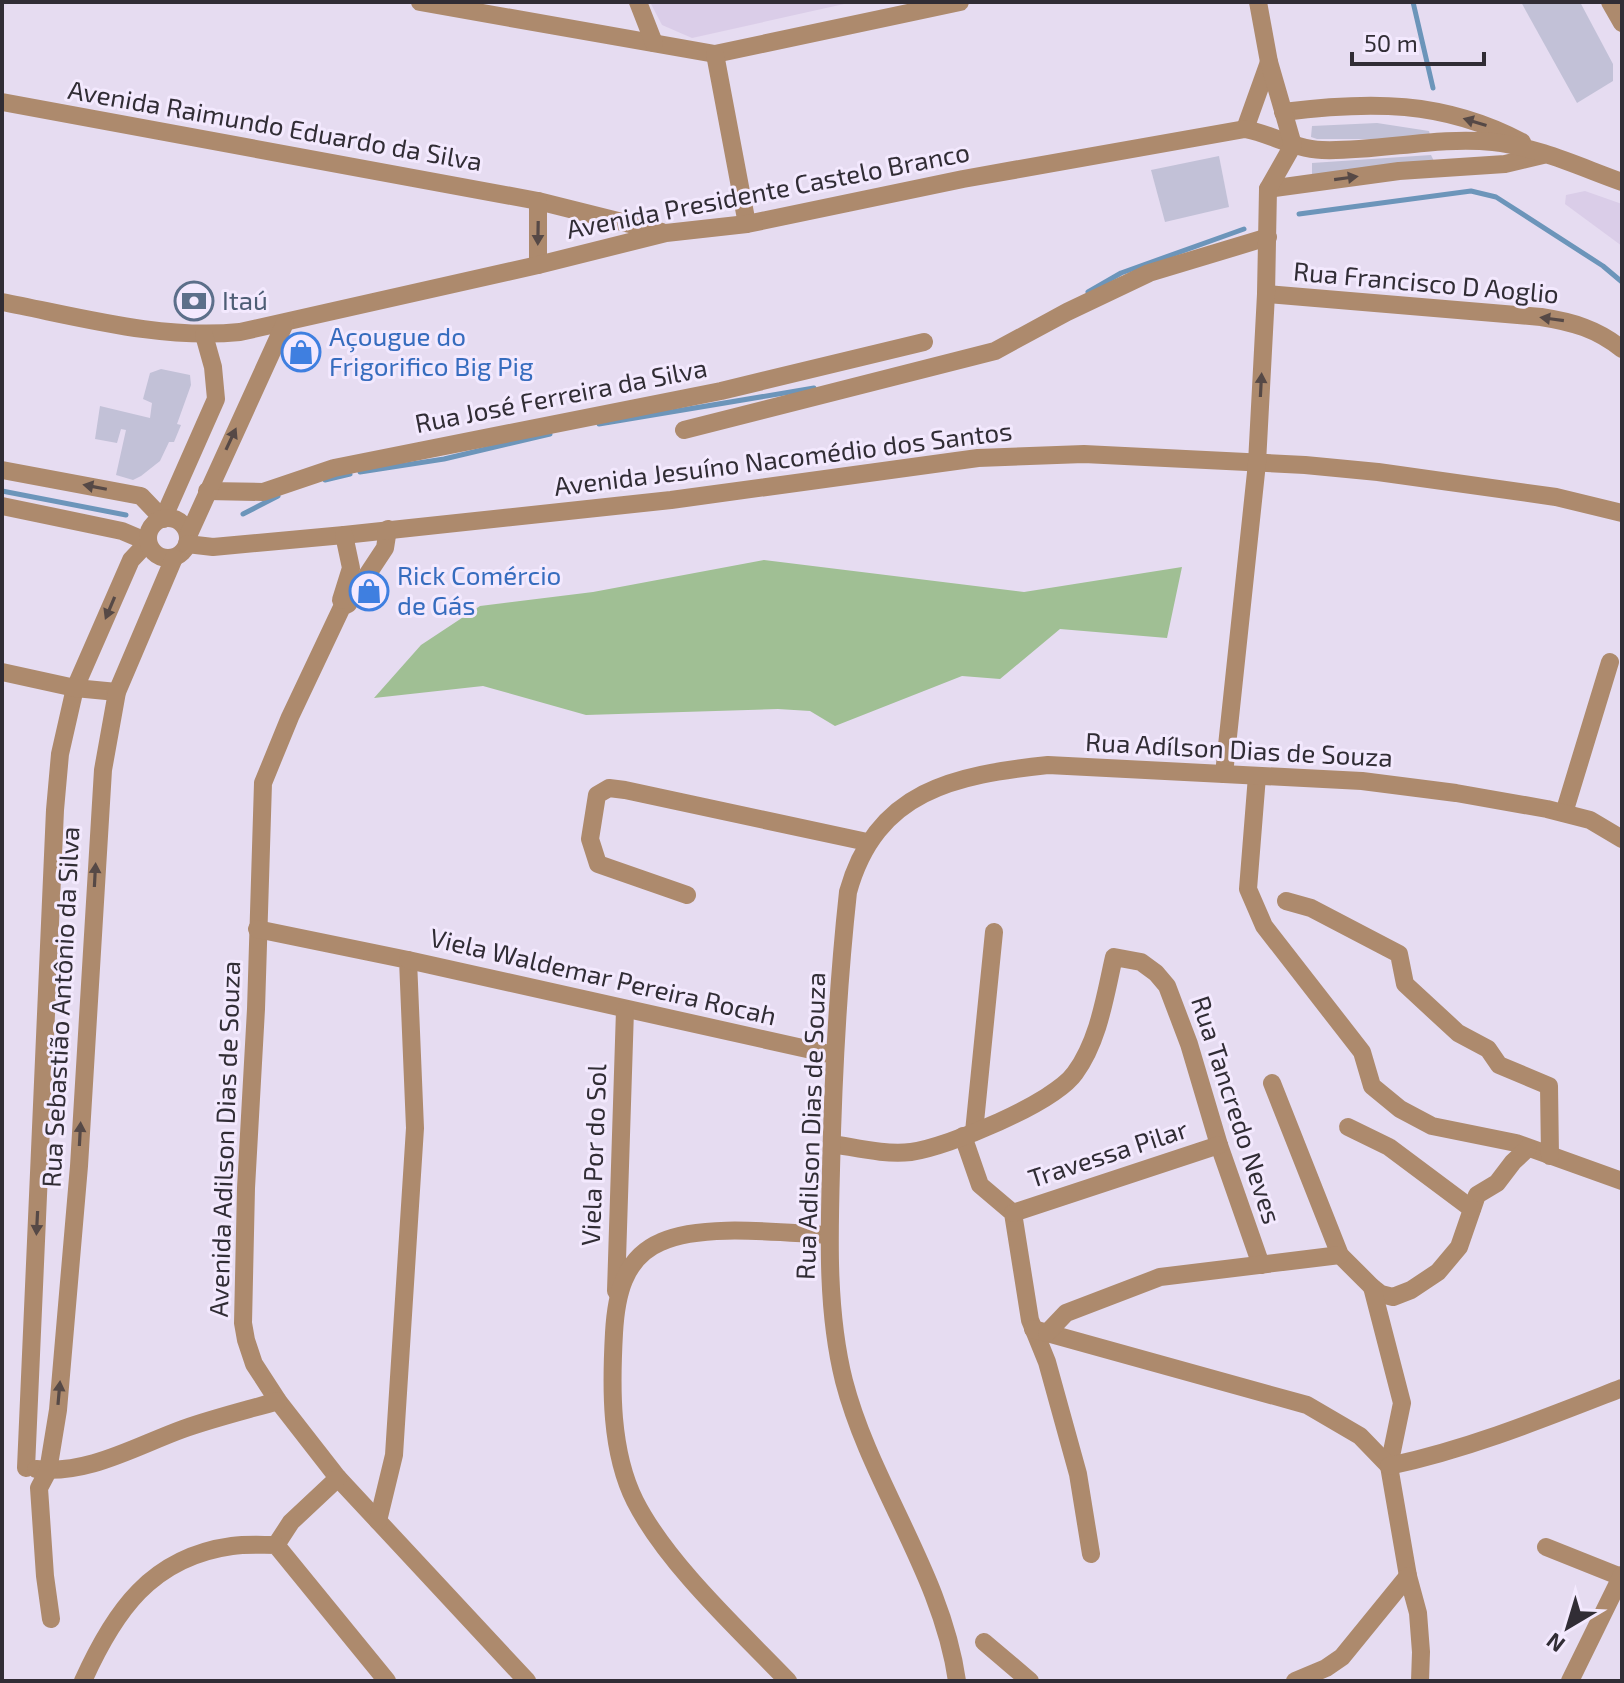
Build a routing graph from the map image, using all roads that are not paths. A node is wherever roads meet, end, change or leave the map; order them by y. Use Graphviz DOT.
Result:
graph roads {
  1 [pos="420,2"];
  2 [pos="638,2"];
  3 [pos="960,2"];
  4 [pos="1258,2"];
  5 [pos="915,6"];
  6 [pos="654,43"];
  7 [pos="715,54"];
  8 [pos="1269,62"];
  9 [pos="2,102"];
  10 [pos="1283,112"];
  11 [pos="1245,129"];
  12 [pos="1293,145"];
  13 [pos="1546,154"];
  14 [pos="1622,182"];
  15 [pos="1268,189"];
  16 [pos="538,201"];
  17 [pos="747,224"];
  18 [pos="666,233"];
  19 [pos="1268,237"];
  20 [pos="538,265"];
  21 [pos="1266,294"];
  22 [pos="2,302"];
  23 [pos="285,323"];
  24 [pos="204,335"];
  25 [pos="924,342"];
  26 [pos="1622,349"];
  27 [pos="684,430"];
  28 [pos="1257,463"];
  29 [pos="2,470"];
  30 [pos="207,491"];
  31 [pos="2,506"];
  32 [pos="1622,513"];
  33 [pos="163,519"];
  34 [pos="388,529"];
  35 [pos="344,535"];
  36 [pos="148,542"];
  37 [pos="183,546"];
  38 [pos="342,607"];
  39 [pos="1610,662"];
  40 [pos="2,672"];
  41 [pos="75,688"];
  42 [pos="117,692"];
  43 [pos="1224,774"];
  44 [pos="1257,776"];
  45 [pos="1564,813"];
  46 [pos="1622,839"];
  47 [pos="867,842"];
  48 [pos="687,895"];
  49 [pos="1286,901"];
  50 [pos="257,929"];
  51 [pos="994,932"];
  52 [pos="408,960"];
  53 [pos="625,1010"];
  54 [pos="834,1055"];
  55 [pos="1272,1083"];
  56 [pos="1348,1127"];
  57 [pos="968,1134"];
  58 [pos="832,1144"];
  59 [pos="1219,1145"];
  60 [pos="1522,1145"];
  61 [pos="1550,1156"];
  62 [pos="1622,1181"];
  63 [pos="1472,1209"];
  64 [pos="1013,1213"];
  65 [pos="829,1235"];
  66 [pos="1340,1255"];
  67 [pos="1261,1265"];
  68 [pos="1372,1287"];
  69 [pos="615,1302"];
  70 [pos="1040,1331"];
  71 [pos="1622,1388"];
  72 [pos="278,1401"];
  73 [pos="1389,1466"];
  74 [pos="26,1468"];
  75 [pos="48,1471"];
  76 [pos="338,1478"];
  77 [pos="39,1488"];
  78 [pos="378,1521"];
  79 [pos="276,1545"];
  80 [pos="1546,1547"];
  81 [pos="1091,1554"];
  82 [pos="1408,1576"];
  83 [pos="1622,1576"];
  84 [pos="51,1619"];
  85 [pos="984,1642"];
  86 [pos="83,1681"];
  87 [pos="387,1681"];
  88 [pos="527,1681"];
  89 [pos="788,1681"];
  90 [pos="957,1681"];
  91 [pos="1030,1681"];
  92 [pos="1295,1681"];
  93 [pos="1420,1681"];
  94 [pos="1570,1681"];
  1 -- 6 [label="street"];
  2 -- 6 [label="street"];
  3 -- 5 [label="street"];
  4 -- 8 [label="street"];
  5 -- 7 [label="street"];
  6 -- 7 [label="street"];
  7 -- 17 [label="street"];
  8 -- 10 [label="street"];
  8 -- 11 [label="street"];
  9 -- 16 [label="street, Avenida Raimundo Eduardo da Silva"];
  10 -- 12 [label="street"];
  13 -- 10 [label="street, Avenida Presidente Castelo Branco, one-way"];
  11 -- 12 [label="street, Avenida Presidente Castelo Branco"];
  11 -- 17 [label="street, Avenida Presidente Castelo Branco"];
  12 -- 13 [label="street, Avenida Presidente Castelo Branco"];
  12 -- 15 [label="street"];
  13 -- 14 [label="street, Avenida Presidente Castelo Branco"];
  15 -- 13 [label="street, one-way"];
  15 -- 19 [label="street"];
  16 -- 18 [label="street, Avenida Raimundo Eduardo da Silva"];
  16 -- 20 [label="street, one-way"];
  17 -- 18 [label="street, Avenida Presidente Castelo Branco"];
  18 -- 20 [label="street, Avenida Presidente Castelo Branco"];
  19 -- 21 [label="street"];
  19 -- 27 [label="street"];
  20 -- 23 [label="street, Avenida Presidente Castelo Branco"];
  26 -- 21 [label="street, Rua Francisco D Aoglio, one-way"];
  28 -- 21 [label="street, one-way"];
  22 -- 24 [label="street, Avenida Presidente Castelo Branco"];
  23 -- 24 [label="street, Avenida Presidente Castelo Branco"];
  30 -- 23 [label="street, Rua Sebastião Antônio da Silva, one-way"];
  24 -- 33 [label="street"];
  25 -- 30 [label="street, Rua José Ferreira da Silva"];
  28 -- 32 [label="street, Avenida Jesuíno Nacomédio dos Santos"];
  28 -- 34 [label="street, Avenida Jesuíno Nacomédio dos Santos"];
  28 -- 43 [label="street"];
  33 -- 29 [label="street, one-way"];
  30 -- 37 [label="street, Rua Sebastião Antônio da Silva"];
  31 -- 36 [label="street"];
  33 -- 36 [label="street"];
  33 -- 37 [label="street"];
  34 -- 35 [label="street, Avenida Jesuíno Nacomédio dos Santos"];
  34 -- 38 [label="street, Avenida Adilson Dias de Souza"];
  35 -- 37 [label="street, Avenida Jesuíno Nacomédio dos Santos"];
  35 -- 38 [label="street, Avenida Adilson Dias de Souza"];
  36 -- 37 [label="street"];
  36 -- 41 [label="street, Rua Sebastião Antônio da Silva, one-way"];
  37 -- 42 [label="street, Rua Sebastião Antônio da Silva"];
  38 -- 50 [label="street, Avenida Adilson Dias de Souza"];
  39 -- 45 [label="street"];
  40 -- 41 [label="street"];
  41 -- 42 [label="street"];
  41 -- 74 [label="street, Rua Sebastião Antônio da Silva, one-way"];
  75 -- 42 [label="street, Rua Sebastião Antônio da Silva, one-way"];
  43 -- 44 [label="street, Rua Adílson Dias de Souza"];
  43 -- 47 [label="street, Rua Adílson Dias de Souza"];
  44 -- 45 [label="street, Rua Adílson Dias de Souza"];
  44 -- 60 [label="street"];
  45 -- 46 [label="street, Rua Adílson Dias de Souza"];
  47 -- 48 [label="street"];
  47 -- 54 [label="street, Rua Adilson Dias de Souza"];
  49 -- 61 [label="street"];
  50 -- 52 [label="street, Viela Waldemar Pereira Rocah"];
  50 -- 72 [label="street, Avenida Adilson Dias de Souza"];
  51 -- 57 [label="street"];
  52 -- 53 [label="street, Viela Waldemar Pereira Rocah"];
  52 -- 78 [label="street"];
  53 -- 54 [label="street, Viela Waldemar Pereira Rocah"];
  53 -- 69 [label="street, Viela Por do Sol"];
  54 -- 58 [label="street, Rua Adilson Dias de Souza"];
  55 -- 66 [label="street"];
  56 -- 63 [label="street"];
  57 -- 58 [label="street"];
  57 -- 59 [label="street, Rua Tancredo Neves"];
  57 -- 64 [label="street"];
  58 -- 65 [label="street, Rua Adilson Dias de Souza"];
  59 -- 64 [label="street, Travessa Pilar"];
  59 -- 67 [label="street, Rua Tancredo Neves"];
  60 -- 61 [label="street"];
  60 -- 63 [label="street"];
  61 -- 62 [label="street"];
  63 -- 68 [label="street"];
  64 -- 70 [label="street"];
  65 -- 69 [label="street"];
  65 -- 90 [label="street, Rua Adilson Dias de Souza"];
  66 -- 67 [label="street"];
  66 -- 68 [label="street"];
  67 -- 70 [label="street"];
  68 -- 73 [label="street"];
  69 -- 89 [label="street, Viela Por do Sol"];
  70 -- 73 [label="street"];
  70 -- 81 [label="street"];
  71 -- 73 [label="street"];
  72 -- 75 [label="street"];
  72 -- 76 [label="street, Avenida Adilson Dias de Souza"];
  73 -- 82 [label="street"];
  74 -- 75 [label="street"];
  74 -- 77 [label="street"];
  75 -- 77 [label="street, Rua Sebastião Antônio da Silva"];
  76 -- 78 [label="street, Avenida Adilson Dias de Souza"];
  76 -- 79 [label="street"];
  77 -- 84 [label="street"];
  78 -- 88 [label="street, Avenida Adilson Dias de Souza"];
  79 -- 86 [label="street"];
  79 -- 87 [label="street"];
  80 -- 83 [label="street"];
  82 -- 92 [label="street"];
  82 -- 93 [label="street"];
  83 -- 94 [label="street"];
  85 -- 91 [label="street"];
}
